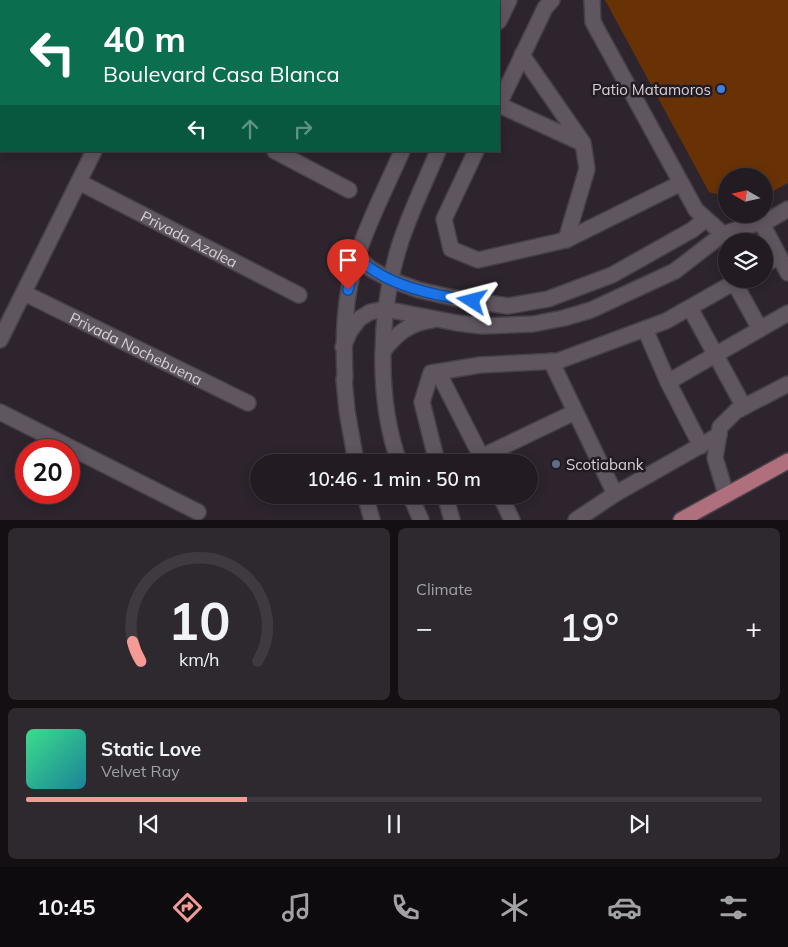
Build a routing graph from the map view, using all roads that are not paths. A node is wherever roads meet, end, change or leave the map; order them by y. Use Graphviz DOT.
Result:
graph roads {
  1 [pos="509,0"];
  2 [pos="552,0"];
  3 [pos="592,0"];
  4 [pos="500,19"];
  5 [pos="522,55"];
  6 [pos="500,103"];
  7 [pos="500,105"];
  8 [pos="583,143"];
  9 [pos="94,152"];
  10 [pos="277,152"];
  11 [pos="402,152"];
  12 [pos="438,152"];
  13 [pos="476,152"];
  14 [pos="79,182"];
  15 [pos="681,183"];
  16 [pos="349,190"];
  17 [pos="788,209"];
  18 [pos="773,218"];
  19 [pos="706,219"];
  20 [pos="758,223"];
  21 [pos="762,223"];
  22 [pos="722,233"];
  23 [pos="726,233"];
  24 [pos="718,238"];
  25 [pos="566,240"];
  26 [pos="779,256"];
  27 [pos="357,257"];
  28 [pos="773,260"];
  29 [pos="788,273"];
  30 [pos="390,280"];
  31 [pos="725,288"];
  32 [pos="740,288"];
  33 [pos="24,293"];
  34 [pos="299,295"];
  35 [pos="690,308"];
  36 [pos="385,309"];
  37 [pos="788,313"];
  38 [pos="437,320"];
  39 [pos="645,329"];
  40 [pos="760,329"];
  41 [pos="0,340"];
  42 [pos="343,348"];
  43 [pos="384,350"];
  44 [pos="716,355"];
  45 [pos="551,361"];
  46 [pos="438,372"];
  47 [pos="668,382"];
  48 [pos="788,384"];
  49 [pos="248,403"];
  50 [pos="744,407"];
  51 [pos="0,412"];
  52 [pos="575,412"];
  53 [pos="719,436"];
  54 [pos="701,446"];
  55 [pos="355,454"];
  56 [pos="397,454"];
  57 [pos="435,454"];
  58 [pos="479,454"];
  59 [pos="494,454"];
  60 [pos="788,461"];
  61 [pos="615,494"];
  62 [pos="726,494"];
  63 [pos="368,504"];
  64 [pos="414,504"];
  65 [pos="448,504"];
  66 [pos="504,504"];
  67 [pos="198,512"];
  68 [pos="372,520"];
  69 [pos="421,520"];
  70 [pos="452,520"];
  71 [pos="512,520"];
  72 [pos="576,520"];
  73 [pos="681,520"];
  1 -- 4 [label="street"];
  2 -- 5 [label="street"];
  3 -- 15 [label="street"];
  5 -- 6 [label="street"];
  5 -- 8 [label="street"];
  7 -- 8 [label="street"];
  8 -- 25 [label="street"];
  9 -- 14 [label="street"];
  10 -- 16 [label="street"];
  11 -- 27 [label="street"];
  12 -- 30 [label="street"];
  13 -- 25 [label="street"];
  14 -- 33 [label="street"];
  14 -- 34 [label="street, Privada Azalea"];
  15 -- 19 [label="street"];
  15 -- 25 [label="street"];
  17 -- 18 [label="street"];
  19 -- 22 [label="street"];
  19 -- 30 [label="street"];
  20 -- 23 [label="street"];
  21 -- 26 [label="street"];
  24 -- 38 [label="street"];
  26 -- 28 [label="street"];
  26 -- 29 [label="street"];
  27 -- 30 [label="street"];
  27 -- 42 [label="street"];
  30 -- 36 [label="street"];
  31 -- 35 [label="street"];
  32 -- 40 [label="street"];
  33 -- 41 [label="street"];
  33 -- 49 [label="street, Privada Nochebuena"];
  35 -- 39 [label="street"];
  35 -- 44 [label="street"];
  36 -- 38 [label="street"];
  36 -- 42 [label="street"];
  36 -- 43 [label="street"];
  37 -- 40 [label="street"];
  38 -- 43 [label="street"];
  39 -- 45 [label="street"];
  39 -- 47 [label="street"];
  40 -- 44 [label="street"];
  42 -- 55 [label="street"];
  43 -- 56 [label="street"];
  44 -- 47 [label="street"];
  44 -- 50 [label="street"];
  45 -- 46 [label="street"];
  45 -- 52 [label="street"];
  46 -- 57 [label="street"];
  46 -- 58 [label="street"];
  47 -- 54 [label="street"];
  48 -- 50 [label="street"];
  50 -- 53 [label="street"];
  51 -- 67 [label="street"];
  52 -- 59 [label="street"];
  52 -- 61 [label="street"];
  53 -- 54 [label="street"];
  53 -- 62 [label="street"];
  54 -- 61 [label="street"];
  60 -- 62 [label="main road"];
  61 -- 72 [label="street"];
  62 -- 73 [label="main road"];
  63 -- 68 [label="street"];
  64 -- 69 [label="street"];
  65 -- 70 [label="street"];
  66 -- 71 [label="street"];
}
